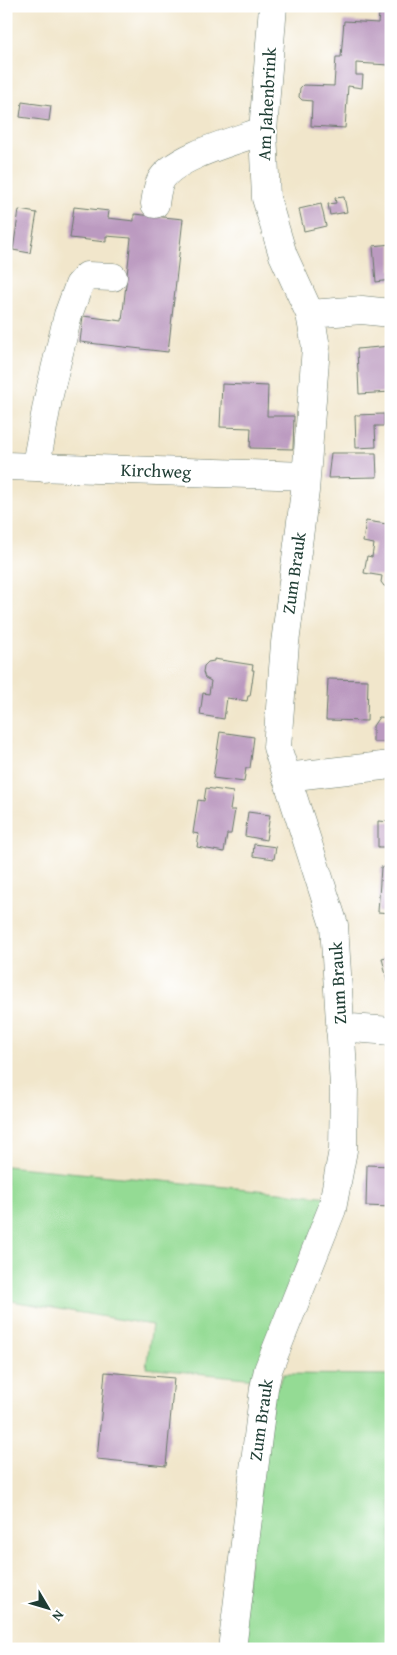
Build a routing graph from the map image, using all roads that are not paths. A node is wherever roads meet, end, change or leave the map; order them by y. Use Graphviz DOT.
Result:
graph roads {
  1 [pos="273,6"];
  2 [pos="263,131"];
  3 [pos="155,204"];
  4 [pos="113,277"];
  5 [pos="391,313"];
  6 [pos="310,314"];
  7 [pos="6,466"];
  8 [pos="44,468"];
  9 [pos="306,476"];
  10 [pos="391,765"];
  11 [pos="286,777"];
  12 [pos="340,1030"];
  13 [pos="391,1031"];
  14 [pos="232,1649"];
  1 -- 2 [label="street, Am Jahenbrink"];
  2 -- 3 [label="street"];
  2 -- 6 [label="street, Am Jahenbrink"];
  4 -- 8 [label="street"];
  5 -- 6 [label="street"];
  6 -- 9 [label="street, Zum Brauk"];
  7 -- 8 [label="street, Kirchweg"];
  8 -- 9 [label="street, Kirchweg"];
  9 -- 11 [label="street, Zum Brauk"];
  10 -- 11 [label="street"];
  11 -- 12 [label="street, Zum Brauk"];
  12 -- 13 [label="street"];
  12 -- 14 [label="street, Zum Brauk"];
}
